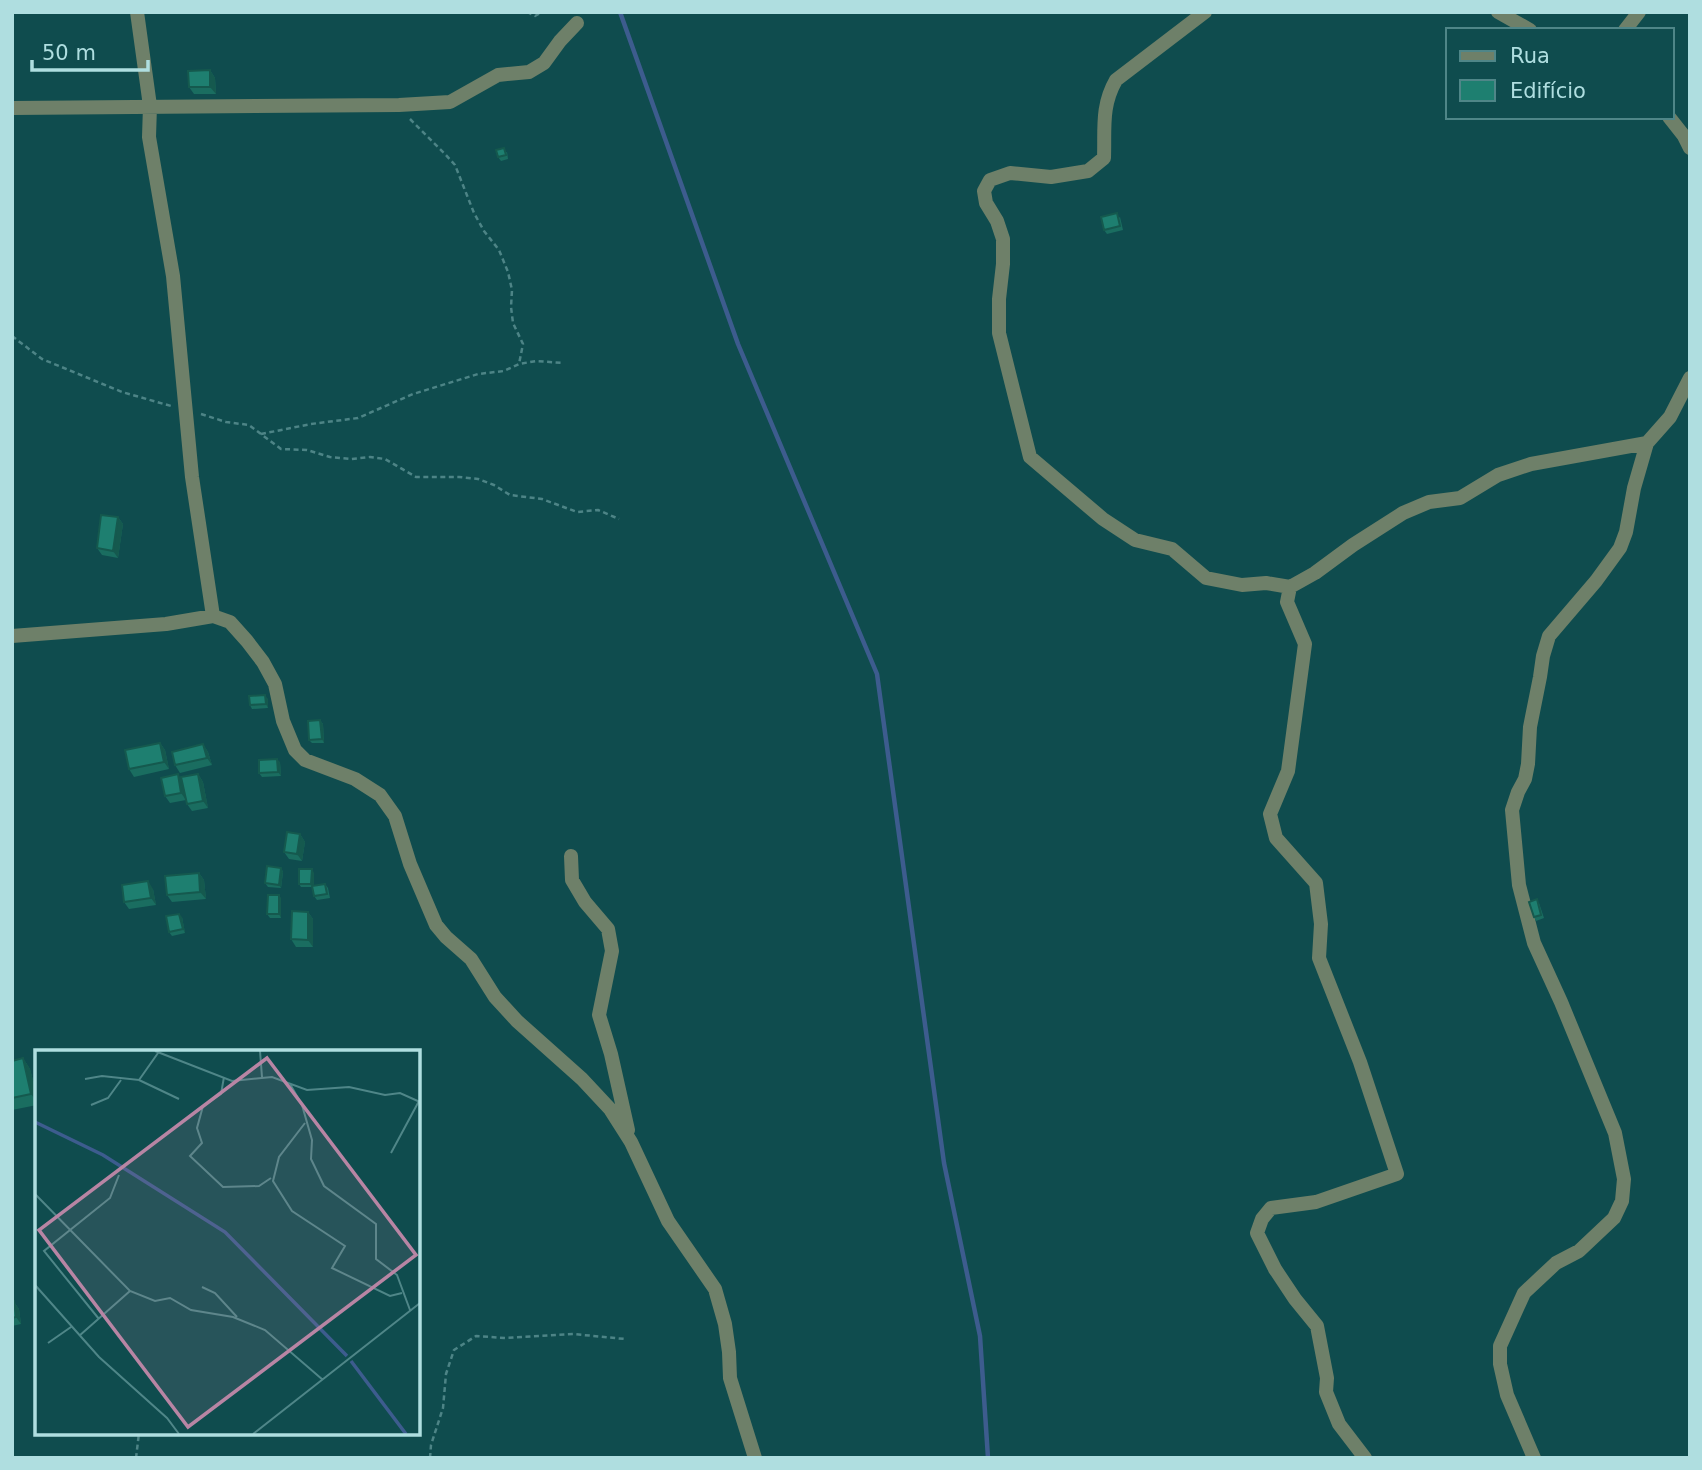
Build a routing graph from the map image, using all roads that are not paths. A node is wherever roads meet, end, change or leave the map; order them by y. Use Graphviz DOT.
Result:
graph roads {
  1 [pos="137,12"];
  2 [pos="1205,12"];
  3 [pos="1498,12"];
  4 [pos="1639,12"];
  5 [pos="577,23"];
  6 [pos="1526,28"];
  7 [pos="1627,28"];
  8 [pos="150,106"];
  9 [pos="12,107"];
  10 [pos="1671,119"];
  11 [pos="1690,148"];
  12 [pos="1690,378"];
  13 [pos="1647,443"];
  14 [pos="1290,587"];
  15 [pos="213,615"];
  16 [pos="12,636"];
  17 [pos="571,856"];
  18 [pos="631,1142"];
  19 [pos="755,1458"];
  20 [pos="1365,1458"];
  21 [pos="1534,1458"];
  1 -- 8 [label="street"];
  2 -- 14 [label="street"];
  3 -- 6 [label="street"];
  4 -- 7 [label="street"];
  5 -- 8 [label="street"];
  8 -- 9 [label="street"];
  8 -- 15 [label="street"];
  10 -- 11 [label="street"];
  12 -- 13 [label="street"];
  13 -- 14 [label="street"];
  13 -- 21 [label="street"];
  14 -- 20 [label="street"];
  15 -- 16 [label="street"];
  15 -- 18 [label="street"];
  17 -- 18 [label="street"];
  18 -- 19 [label="street"];
}
